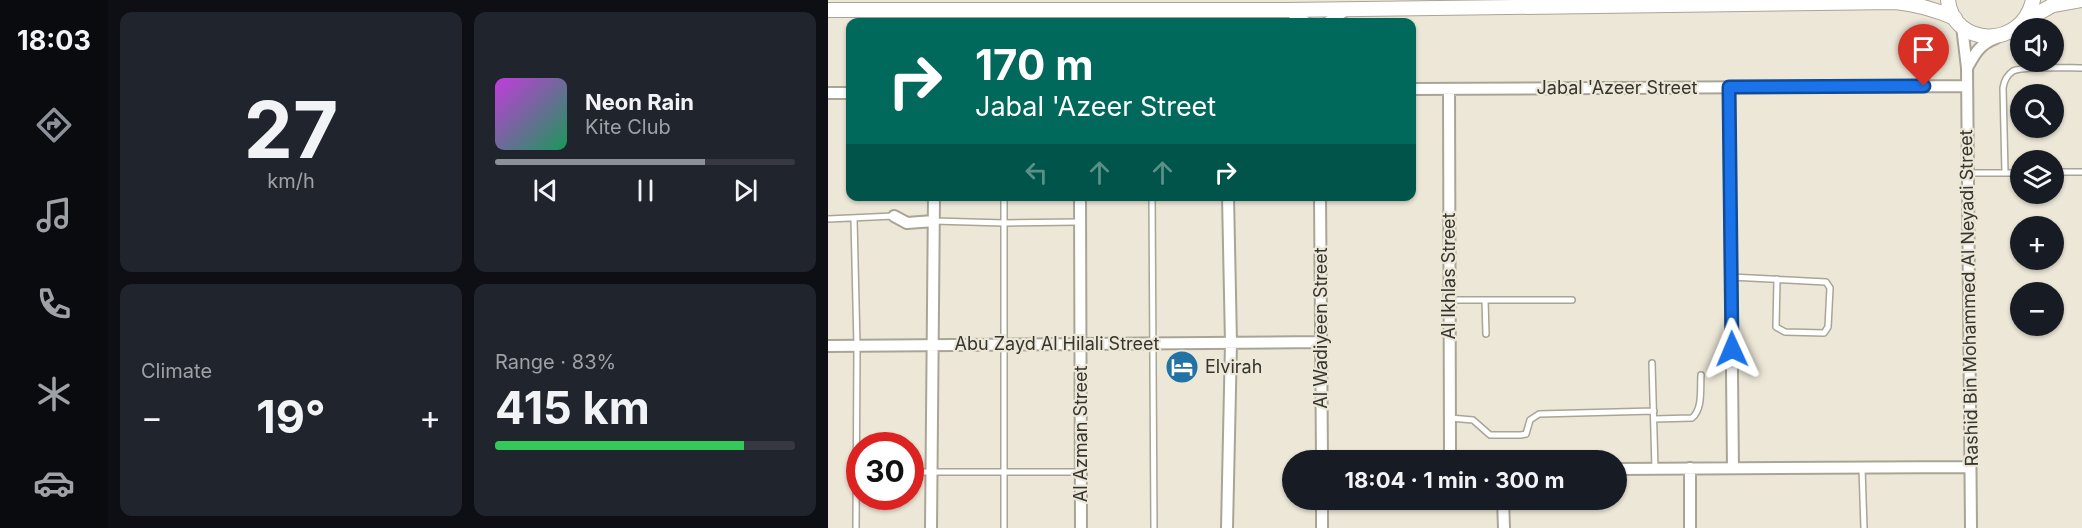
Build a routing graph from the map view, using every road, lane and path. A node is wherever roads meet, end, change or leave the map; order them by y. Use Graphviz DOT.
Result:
graph roads {
  1 [pos="1948,0"];
  2 [pos="2033,0"];
  3 [pos="2081,0"];
  4 [pos="1350,8"];
  5 [pos="828,10"];
  6 [pos="1287,10"];
  7 [pos="1300,18"];
  8 [pos="1334,18"];
  9 [pos="2026,18"];
  10 [pos="2029,18"];
  11 [pos="1959,22"];
  12 [pos="2010,32"];
  13 [pos="2001,36"];
  14 [pos="1967,68"];
  15 [pos="2082,68"];
  16 [pos="1967,86"];
  17 [pos="1729,87"];
  18 [pos="1416,89"];
  19 [pos="1449,89"];
  20 [pos="828,93"];
  21 [pos="846,93"];
  22 [pos="2064,172"];
  23 [pos="2082,172"];
  24 [pos="1968,173"];
  25 [pos="2005,173"];
  26 [pos="2010,173"];
  27 [pos="934,201"];
  28 [pos="1004,201"];
  29 [pos="1080,201"];
  30 [pos="1152,201"];
  31 [pos="1228,201"];
  32 [pos="1320,201"];
  33 [pos="894,216"];
  34 [pos="828,219"];
  35 [pos="854,219"];
  36 [pos="934,221"];
  37 [pos="1080,222"];
  38 [pos="1004,223"];
  39 [pos="1731,277"];
  40 [pos="1777,279"];
  41 [pos="1449,300"];
  42 [pos="1485,300"];
  43 [pos="1572,300"];
  44 [pos="1486,334"];
  45 [pos="1322,342"];
  46 [pos="1154,343"];
  47 [pos="1231,343"];
  48 [pos="1003,344"];
  49 [pos="1081,344"];
  50 [pos="932,345"];
  51 [pos="828,346"];
  52 [pos="857,346"];
  53 [pos="1652,363"];
  54 [pos="1701,375"];
  55 [pos="1654,411"];
  56 [pos="1449,418"];
  57 [pos="1654,419"];
  58 [pos="858,432"];
  59 [pos="1322,450"];
  60 [pos="1450,450"];
  61 [pos="1970,467"];
  62 [pos="1690,468"];
  63 [pos="1733,468"];
  64 [pos="1862,468"];
  65 [pos="1627,469"];
  66 [pos="1655,469"];
  67 [pos="924,472"];
  68 [pos="931,472"];
  69 [pos="1004,472"];
  70 [pos="1081,472"];
  71 [pos="857,510"];
  72 [pos="1322,510"];
  73 [pos="1503,510"];
  74 [pos="856,528"];
  75 [pos="931,528"];
  76 [pos="1004,528"];
  77 [pos="1081,528"];
  78 [pos="1154,528"];
  79 [pos="1227,528"];
  80 [pos="1322,528"];
  81 [pos="1504,528"];
  82 [pos="1690,528"];
  83 [pos="1864,528"];
  84 [pos="1971,528"];
  1 -- 11 [label="street"];
  2 -- 9 [label="street"];
  3 -- 10 [label="street"];
  4 -- 6 [label="street"];
  4 -- 8 [label="street"];
  4 -- 11 [label="street"];
  5 -- 6 [label="street"];
  6 -- 7 [label="street"];
  11 -- 13 [label="street"];
  11 -- 14 [label="street, Rashid Bin Mohammed Al Neyadi Street"];
  12 -- 13 [label="street"];
  13 -- 14 [label="street"];
  14 -- 16 [label="street, Rashid Bin Mohammed Al Neyadi Street"];
  15 -- 25 [label="lane"];
  16 -- 17 [label="street, Jabal 'Azeer Street"];
  16 -- 24 [label="street, Rashid Bin Mohammed Al Neyadi Street"];
  17 -- 19 [label="street, Jabal 'Azeer Street"];
  17 -- 39 [label="street"];
  18 -- 19 [label="street, Jabal 'Azeer Street"];
  19 -- 41 [label="street, Al Ikhlas Street"];
  20 -- 21 [label="street"];
  22 -- 23 [label="lane"];
  24 -- 25 [label="lane"];
  24 -- 61 [label="street, Rashid Bin Mohammed Al Neyadi Street"];
  25 -- 26 [label="lane"];
  27 -- 36 [label="street"];
  28 -- 38 [label="lane"];
  29 -- 37 [label="street, Al Azman Street"];
  30 -- 46 [label="lane"];
  31 -- 47 [label="street"];
  32 -- 45 [label="street, Al Wadiyeen Street"];
  33 -- 35 [label="lane"];
  33 -- 36 [label="street"];
  34 -- 35 [label="lane"];
  35 -- 52 [label="lane"];
  36 -- 38 [label="lane"];
  36 -- 50 [label="street"];
  37 -- 38 [label="lane"];
  37 -- 49 [label="street, Al Azman Street"];
  38 -- 48 [label="lane"];
  39 -- 40 [label="lane"];
  39 -- 63 [label="street"];
  40 -- 40 [label="lane"];
  41 -- 42 [label="lane"];
  41 -- 56 [label="street, Al Ikhlas Street"];
  42 -- 43 [label="lane"];
  42 -- 44 [label="lane"];
  45 -- 47 [label="street, Abu Zayd Al Hilali Street"];
  45 -- 59 [label="street, Al Wadiyeen Street"];
  46 -- 47 [label="street, Abu Zayd Al Hilali Street"];
  46 -- 49 [label="street, Abu Zayd Al Hilali Street"];
  46 -- 78 [label="lane"];
  47 -- 79 [label="street"];
  48 -- 49 [label="street, Abu Zayd Al Hilali Street"];
  48 -- 50 [label="street, Abu Zayd Al Hilali Street"];
  48 -- 69 [label="lane"];
  49 -- 70 [label="street, Al Azman Street"];
  50 -- 52 [label="street, Abu Zayd Al Hilali Street"];
  50 -- 68 [label="street"];
  51 -- 52 [label="street, Abu Zayd Al Hilali Street"];
  52 -- 58 [label="lane"];
  53 -- 55 [label="lane"];
  54 -- 57 [label="lane"];
  55 -- 56 [label="lane"];
  55 -- 57 [label="lane"];
  56 -- 60 [label="street, Al Ikhlas Street"];
  57 -- 66 [label="lane"];
  61 -- 64 [label="street"];
  61 -- 84 [label="street, Rashid Bin Mohammed Al Neyadi Street"];
  62 -- 63 [label="street"];
  62 -- 66 [label="street"];
  62 -- 82 [label="street"];
  63 -- 64 [label="street"];
  64 -- 83 [label="lane"];
  65 -- 66 [label="street"];
  67 -- 68 [label="lane"];
  68 -- 69 [label="lane"];
  68 -- 75 [label="street"];
  69 -- 70 [label="lane"];
  69 -- 76 [label="lane"];
  70 -- 77 [label="street, Al Azman Street"];
  71 -- 74 [label="lane"];
  72 -- 80 [label="street"];
  73 -- 81 [label="street"];
}
